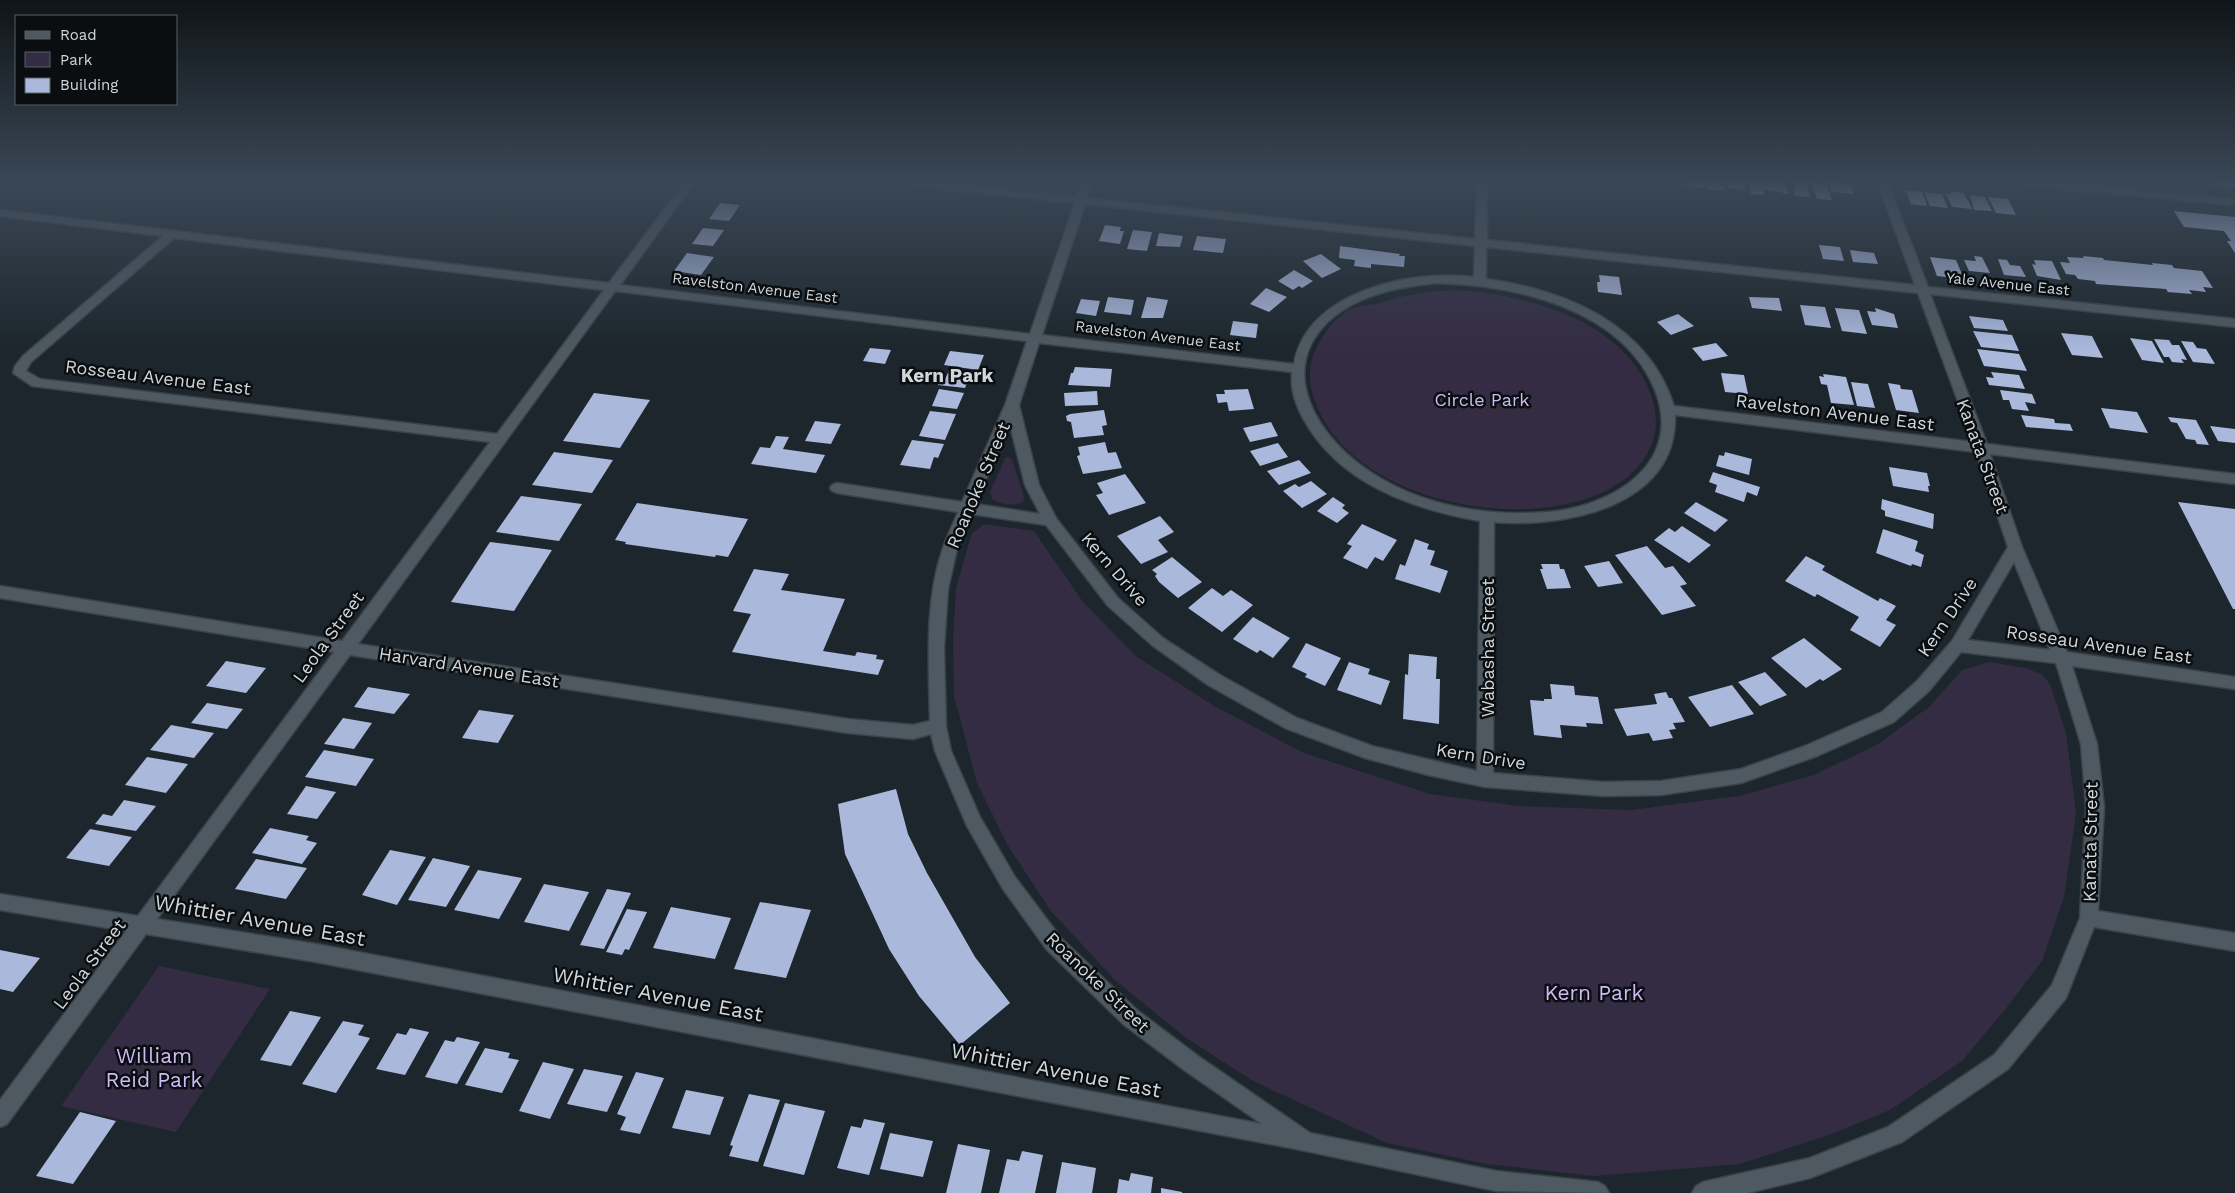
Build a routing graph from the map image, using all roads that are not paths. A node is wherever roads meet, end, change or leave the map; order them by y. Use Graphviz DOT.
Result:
graph roads {
  1 [pos="166,239"];
  2 [pos="220,239"];
  3 [pos="647,239"];
  4 [pos="1068,239"];
  5 [pos="1449,239"];
  6 [pos="1481,239"];
  7 [pos="1903,239"];
  8 [pos="1481,242"];
  9 [pos="1480,280"];
  10 [pos="612,286"];
  11 [pos="1922,290"];
  12 [pos="2235,323"];
  13 [pos="1034,338"];
  14 [pos="1299,369"];
  15 [pos="1012,405"];
  16 [pos="1668,410"];
  17 [pos="502,439"];
  18 [pos="1982,449"];
  19 [pos="2235,479"];
  20 [pos="837,488"];
  21 [pos="966,507"];
  22 [pos="1486,517"];
  23 [pos="1050,520"];
  24 [pos="2015,547"];
  25 [pos="0,592"];
  26 [pos="1957,645"];
  27 [pos="344,648"];
  28 [pos="2062,658"];
  29 [pos="2235,683"];
  30 [pos="938,726"];
  31 [pos="1486,780"];
  32 [pos="0,902"];
  33 [pos="2089,918"];
  34 [pos="144,924"];
  35 [pos="2235,942"];
  36 [pos="0,1116"];
  37 [pos="1306,1142"];
  38 [pos="1496,1187"];
  39 [pos="1598,1193"];
  40 [pos="1703,1193"];
  1 -- 17 [label="street, Rosseau Avenue East"];
  2 -- 10 [label="street, Ravelston Avenue East"];
  3 -- 10 [label="street, Leola Street"];
  4 -- 13 [label="street, Roanoke Street"];
  5 -- 8 [label="street, Yale Avenue East"];
  6 -- 8 [label="street"];
  7 -- 11 [label="street, Kanata Street"];
  8 -- 9 [label="street"];
  8 -- 11 [label="street, Yale Avenue East"];
  9 -- 14 [label="street"];
  9 -- 16 [label="street"];
  10 -- 13 [label="street, Ravelston Avenue East"];
  10 -- 17 [label="street, Leola Street"];
  11 -- 12 [label="street, Yale Avenue East"];
  11 -- 18 [label="street, Kanata Street"];
  13 -- 14 [label="street, Ravelston Avenue East"];
  13 -- 15 [label="street, Roanoke Street"];
  14 -- 22 [label="street"];
  15 -- 21 [label="street, Roanoke Street"];
  15 -- 23 [label="street, Kern Drive"];
  16 -- 18 [label="street, Ravelston Avenue East"];
  16 -- 22 [label="street"];
  17 -- 27 [label="street, Leola Street"];
  18 -- 19 [label="street, Ravelston Avenue East"];
  18 -- 24 [label="street, Kanata Street"];
  20 -- 21 [label="street"];
  21 -- 23 [label="street"];
  21 -- 30 [label="street, Roanoke Street"];
  22 -- 31 [label="street, Wabasha Street"];
  23 -- 31 [label="street, Kern Drive"];
  24 -- 26 [label="street, Kern Drive"];
  24 -- 28 [label="street, Kanata Street"];
  25 -- 27 [label="street, Harvard Avenue East"];
  26 -- 28 [label="street, Rosseau Avenue East"];
  26 -- 31 [label="street, Kern Drive"];
  27 -- 30 [label="street, Harvard Avenue East"];
  27 -- 34 [label="street, Leola Street"];
  28 -- 29 [label="street, Rosseau Avenue East"];
  28 -- 33 [label="street, Kanata Street"];
  30 -- 37 [label="street, Roanoke Street"];
  32 -- 34 [label="street, Whittier Avenue East"];
  33 -- 35 [label="street"];
  33 -- 40 [label="street, Kanata Street"];
  34 -- 36 [label="street, Leola Street"];
  34 -- 37 [label="street, Whittier Avenue East"];
  37 -- 38 [label="street, Roanoke Street"];
  38 -- 39 [label="street"];
}
